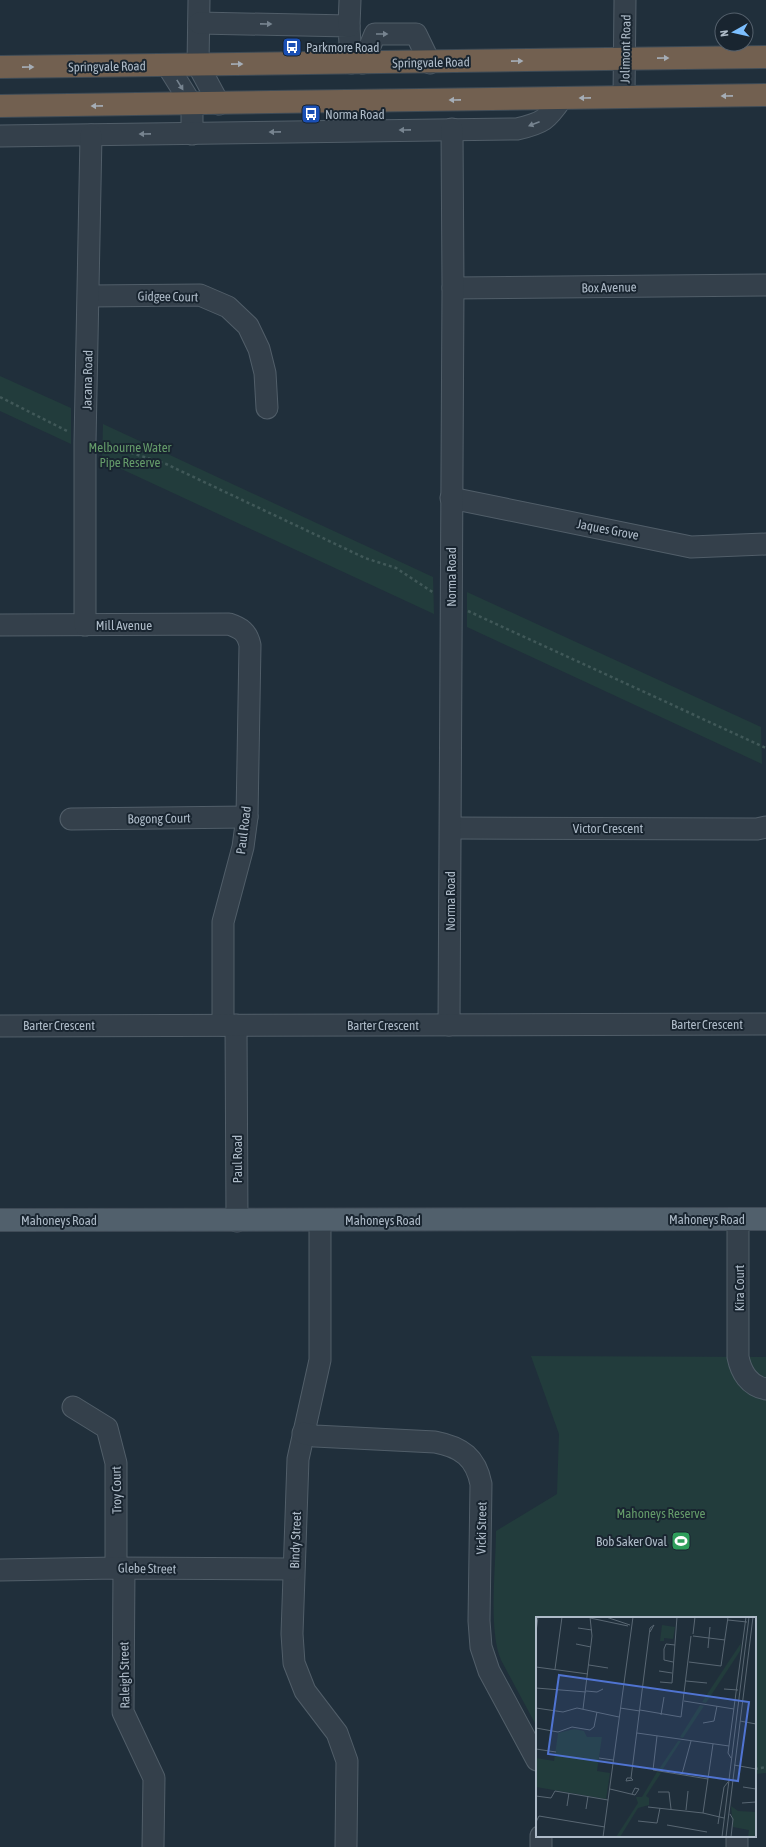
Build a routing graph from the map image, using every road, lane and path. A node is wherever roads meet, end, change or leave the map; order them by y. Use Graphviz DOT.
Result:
graph roads {
  1 [pos="199,0"];
  2 [pos="350,0"];
  3 [pos="625,0"];
  4 [pos="199,22"];
  5 [pos="350,26"];
  6 [pos="766,57"];
  7 [pos="624,59"];
  8 [pos="430,62"];
  9 [pos="357,63"];
  10 [pos="167,65"];
  11 [pos="198,65"];
  12 [pos="0,67"];
  13 [pos="766,95"];
  14 [pos="624,97"];
  15 [pos="562,98"];
  16 [pos="192,104"];
  17 [pos="219,104"];
  18 [pos="0,106"];
  19 [pos="452,129"];
  20 [pos="192,134"];
  21 [pos="91,135"];
  22 [pos="0,136"];
  23 [pos="766,285"];
  24 [pos="453,288"];
  25 [pos="89,296"];
  26 [pos="0,397"];
  27 [pos="267,408"];
  28 [pos="85,443"];
  29 [pos="451,498"];
  30 [pos="766,544"];
  31 [pos="450,603"];
  32 [pos="0,625"];
  33 [pos="85,625"];
  34 [pos="246,633"];
  35 [pos="766,748"];
  36 [pos="247,817"];
  37 [pos="71,819"];
  38 [pos="766,827"];
  39 [pos="451,828"];
  40 [pos="766,1024"];
  41 [pos="230,1025"];
  42 [pos="449,1025"];
  43 [pos="0,1026"];
  44 [pos="738,1219"];
  45 [pos="766,1219"];
  46 [pos="0,1220"];
  47 [pos="237,1221"];
  48 [pos="320,1221"];
  49 [pos="766,1389"];
  50 [pos="73,1407"];
  51 [pos="303,1432"];
  52 [pos="120,1568"];
  53 [pos="293,1569"];
  54 [pos="0,1570"];
  55 [pos="536,1758"];
  56 [pos="766,1767"];
  57 [pos="756,1769"];
  58 [pos="154,1847"];
  59 [pos="346,1847"];
  1 -- 4 [label="street"];
  2 -- 5 [label="street"];
  3 -- 7 [label="street, Jolimont Road"];
  4 -- 5 [label="street, one-way"];
  4 -- 11 [label="street"];
  5 -- 9 [label="street"];
  7 -- 6 [label="highway, Springvale Road, one-way"];
  8 -- 7 [label="highway, Springvale Road, one-way"];
  7 -- 14 [label="street, Jolimont Road"];
  8 -- 9 [label="highway, Springvale Road"];
  9 -- 8 [label="street, one-way"];
  11 -- 9 [label="highway, Springvale Road, one-way"];
  10 -- 11 [label="highway, Springvale Road"];
  12 -- 10 [label="highway, Springvale Road, one-way"];
  10 -- 16 [label="street, one-way"];
  11 -- 17 [label="street"];
  13 -- 14 [label="highway, one-way"];
  14 -- 15 [label="highway, one-way"];
  15 -- 17 [label="highway, one-way"];
  15 -- 19 [label="street, one-way"];
  16 -- 17 [label="highway"];
  16 -- 18 [label="highway, one-way"];
  16 -- 20 [label="street"];
  19 -- 20 [label="street, one-way"];
  19 -- 24 [label="street, Norma Road"];
  20 -- 21 [label="street, one-way"];
  21 -- 22 [label="street"];
  21 -- 25 [label="street, Jacana Road"];
  23 -- 24 [label="street, Box Avenue"];
  24 -- 29 [label="street, Norma Road"];
  25 -- 27 [label="street, Gidgee Court"];
  25 -- 28 [label="street, Jacana Road"];
  26 -- 28 [label="path"];
  28 -- 31 [label="path"];
  28 -- 33 [label="street, Jacana Road"];
  29 -- 30 [label="street, Jaques Grove"];
  29 -- 31 [label="street, Norma Road"];
  31 -- 35 [label="path"];
  31 -- 39 [label="street, Norma Road"];
  32 -- 33 [label="street, Mill Avenue"];
  33 -- 34 [label="street, Mill Avenue"];
  34 -- 36 [label="street, Paul Road"];
  36 -- 37 [label="street, Bogong Court"];
  36 -- 41 [label="street, Paul Road"];
  38 -- 39 [label="street, Victor Crescent"];
  39 -- 42 [label="street, Norma Road"];
  40 -- 42 [label="street, Barter Crescent"];
  41 -- 42 [label="street, Barter Crescent"];
  41 -- 43 [label="street, Barter Crescent"];
  41 -- 47 [label="street, Paul Road"];
  44 -- 45 [label="main road, Mahoneys Road"];
  44 -- 48 [label="main road, Mahoneys Road"];
  44 -- 49 [label="street, Kira Court"];
  46 -- 47 [label="main road, Mahoneys Road"];
  47 -- 48 [label="main road, Mahoneys Road"];
  48 -- 51 [label="street, Bindy Street"];
  50 -- 52 [label="street, Troy Court"];
  51 -- 53 [label="street, Bindy Street"];
  51 -- 55 [label="street, Vicki Street"];
  52 -- 53 [label="street, Glebe Street"];
  52 -- 54 [label="street, Glebe Street"];
  52 -- 58 [label="street, Raleigh Street"];
  53 -- 59 [label="street, Bindy Street"];
  56 -- 57 [label="path"];
}
